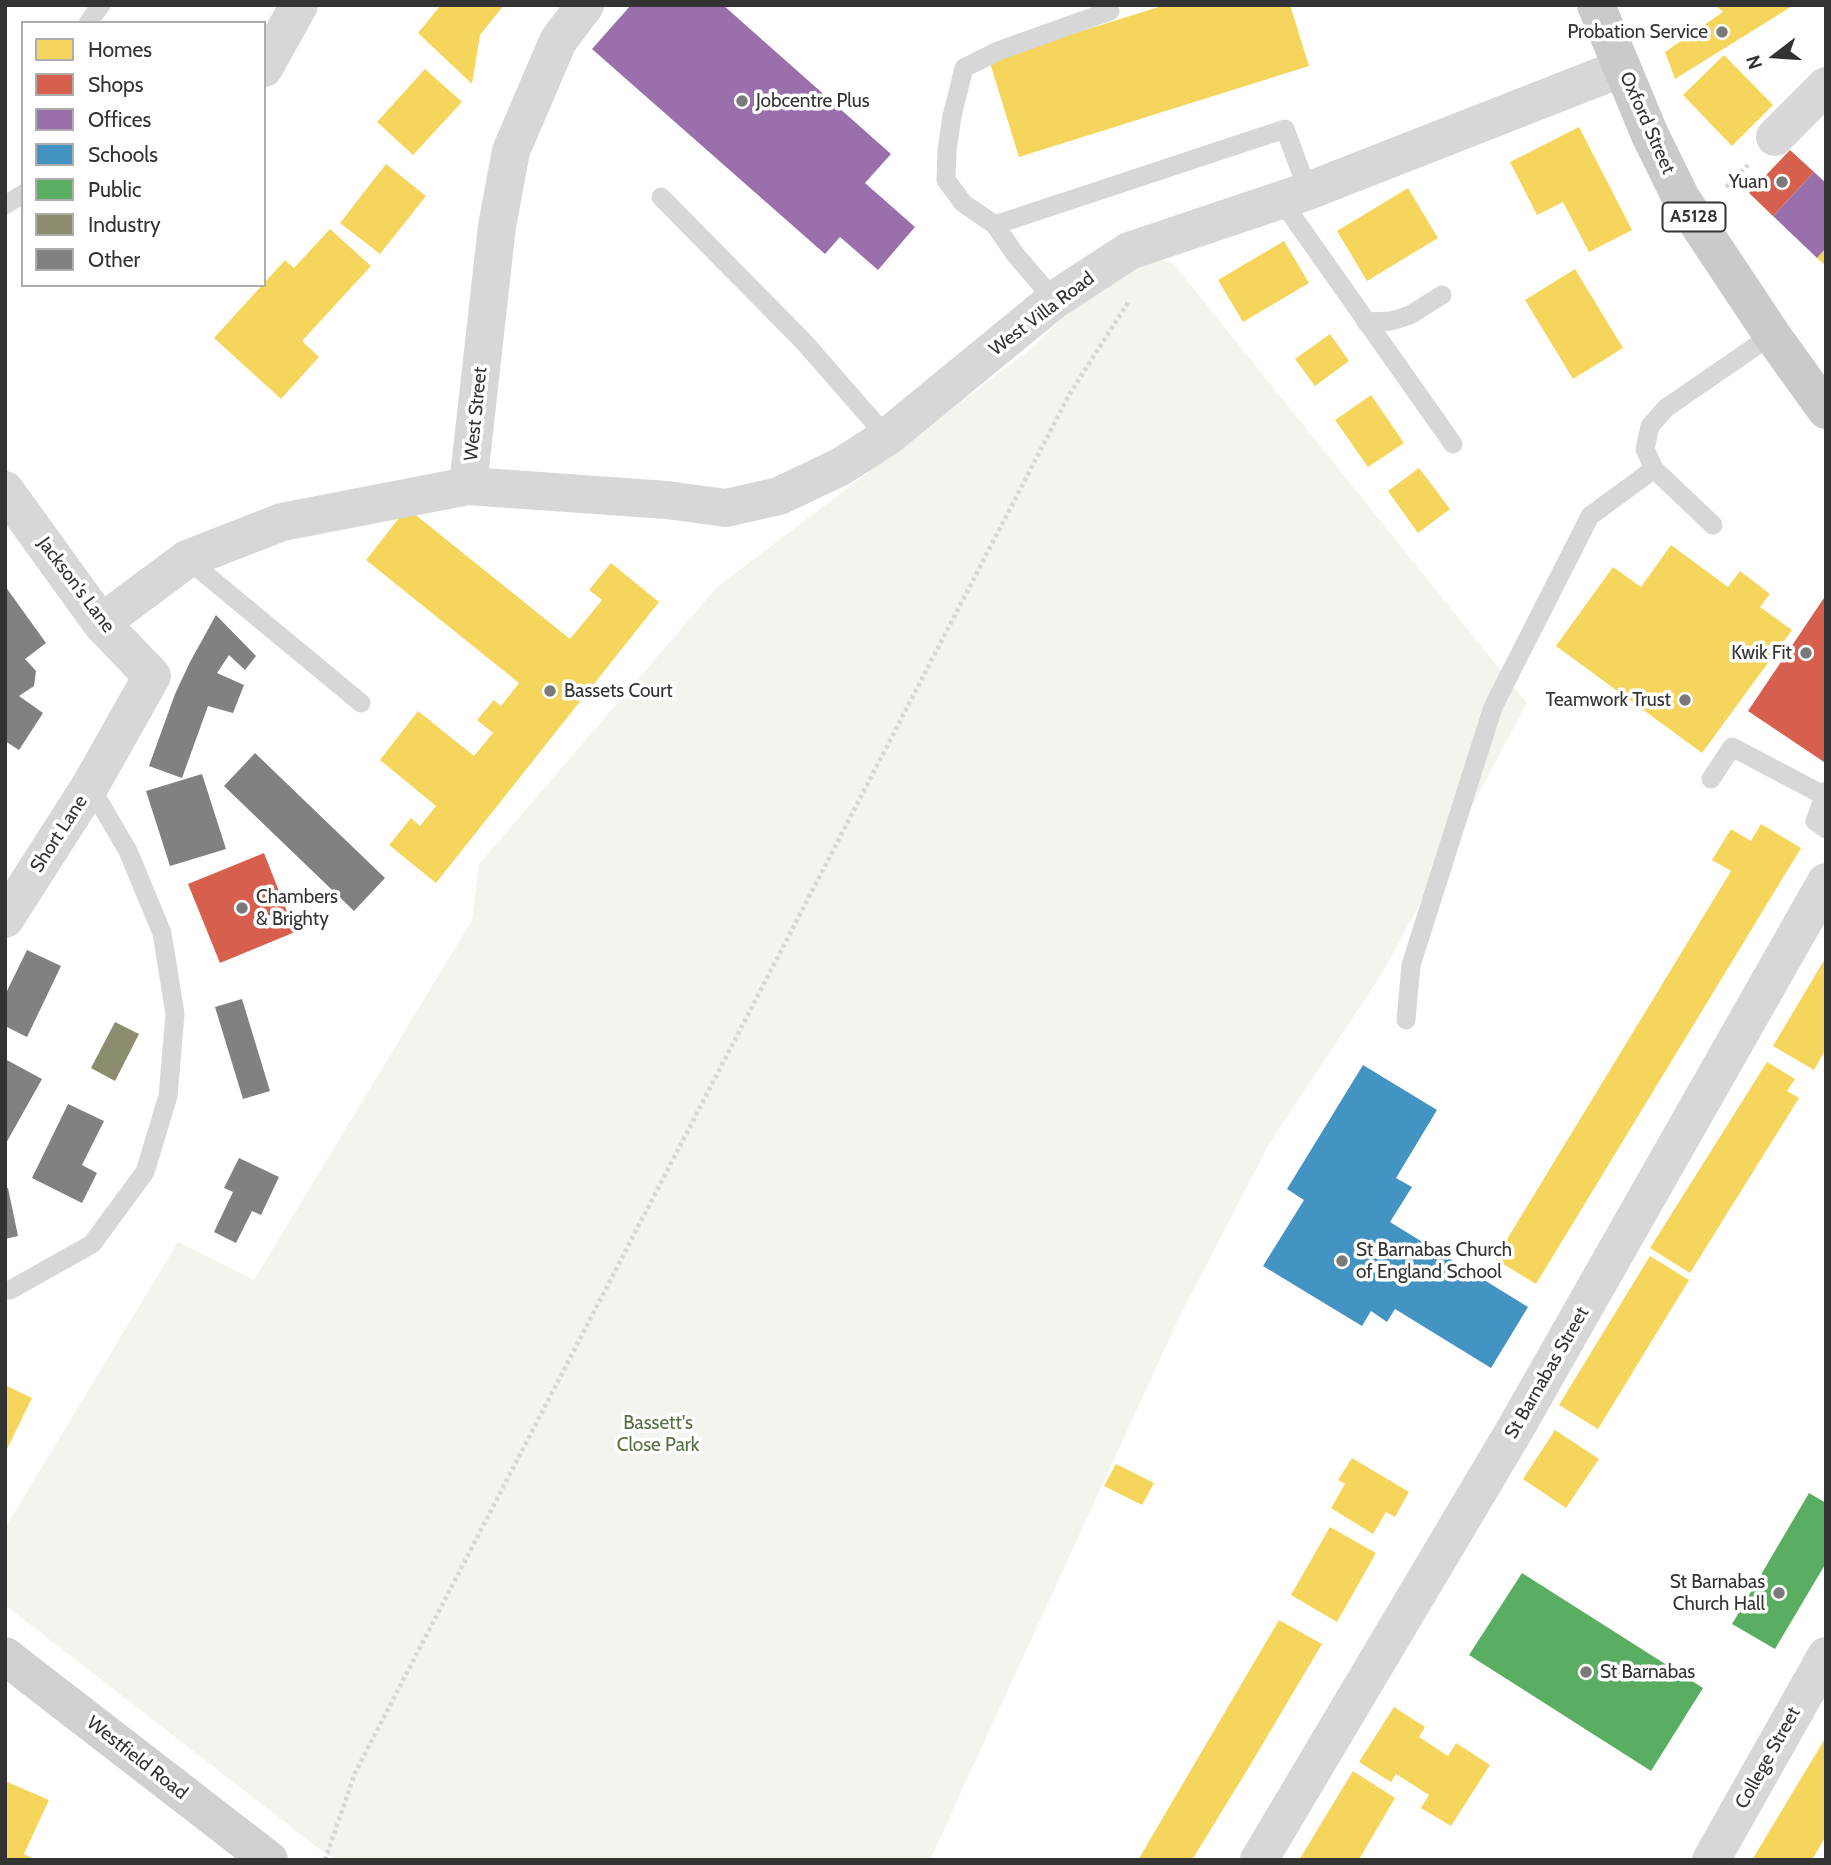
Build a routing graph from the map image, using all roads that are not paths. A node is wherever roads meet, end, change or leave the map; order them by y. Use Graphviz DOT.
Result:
graph roads {
  1 [pos="101,5"];
  2 [pos="299,5"];
  3 [pos="585,5"];
  4 [pos="1595,5"];
  5 [pos="1110,11"];
  6 [pos="89,21"];
  7 [pos="266,64"];
  8 [pos="1622,68"];
  9 [pos="1826,86"];
  10 [pos="1775,137"];
  11 [pos="21,195"];
  12 [pos="1294,195"];
  13 [pos="661,197"];
  14 [pos="5,205"];
  15 [pos="995,225"];
  16 [pos="1442,295"];
  17 [pos="1055,300"];
  18 [pos="1366,323"];
  19 [pos="1772,335"];
  20 [pos="1826,410"];
  21 [pos="887,438"];
  22 [pos="1453,444"];
  23 [pos="1654,469"];
  24 [pos="468,486"];
  25 [pos="5,490"];
  26 [pos="1713,524"];
  27 [pos="187,559"];
  28 [pos="101,623"];
  29 [pos="152,676"];
  30 [pos="361,703"];
  31 [pos="1710,779"];
  32 [pos="90,786"];
  33 [pos="1824,793"];
  34 [pos="1826,829"];
  35 [pos="1821,903"];
  36 [pos="5,919"];
  37 [pos="1406,1020"];
  38 [pos="5,1290"];
  39 [pos="5,1656"];
  40 [pos="1826,1656"];
  41 [pos="269,1860"];
  42 [pos="1259,1860"];
  43 [pos="1711,1860"];
  1 -- 6 [label="lane"];
  2 -- 7 [label="street"];
  3 -- 24 [label="street, West Street"];
  4 -- 8 [label="main road, Oxford Street / A5128"];
  5 -- 15 [label="lane"];
  8 -- 12 [label="street, West Villa Road"];
  8 -- 19 [label="main road, Oxford Street / A5128"];
  9 -- 10 [label="street"];
  11 -- 14 [label="lane"];
  12 -- 15 [label="lane"];
  12 -- 17 [label="street, West Villa Road"];
  12 -- 18 [label="lane"];
  13 -- 21 [label="lane"];
  15 -- 17 [label="lane"];
  16 -- 18 [label="lane"];
  17 -- 21 [label="street, West Villa Road"];
  18 -- 22 [label="lane"];
  19 -- 20 [label="main road, Oxford Street / A5128"];
  19 -- 23 [label="lane"];
  21 -- 24 [label="street, West Villa Road"];
  23 -- 26 [label="lane"];
  23 -- 37 [label="lane"];
  24 -- 27 [label="street, West Street"];
  25 -- 28 [label="street, Jackson's Lane"];
  27 -- 28 [label="street, West Street"];
  27 -- 30 [label="lane"];
  28 -- 29 [label="street, Jackson's Lane"];
  29 -- 32 [label="street, Short Lane"];
  31 -- 33 [label="lane"];
  32 -- 36 [label="street, Short Lane"];
  32 -- 38 [label="lane"];
  33 -- 34 [label="lane"];
  35 -- 42 [label="street, St Barnabas Street"];
  39 -- 41 [label="street, Westfield Road"];
  40 -- 43 [label="street, College Street"];
}
